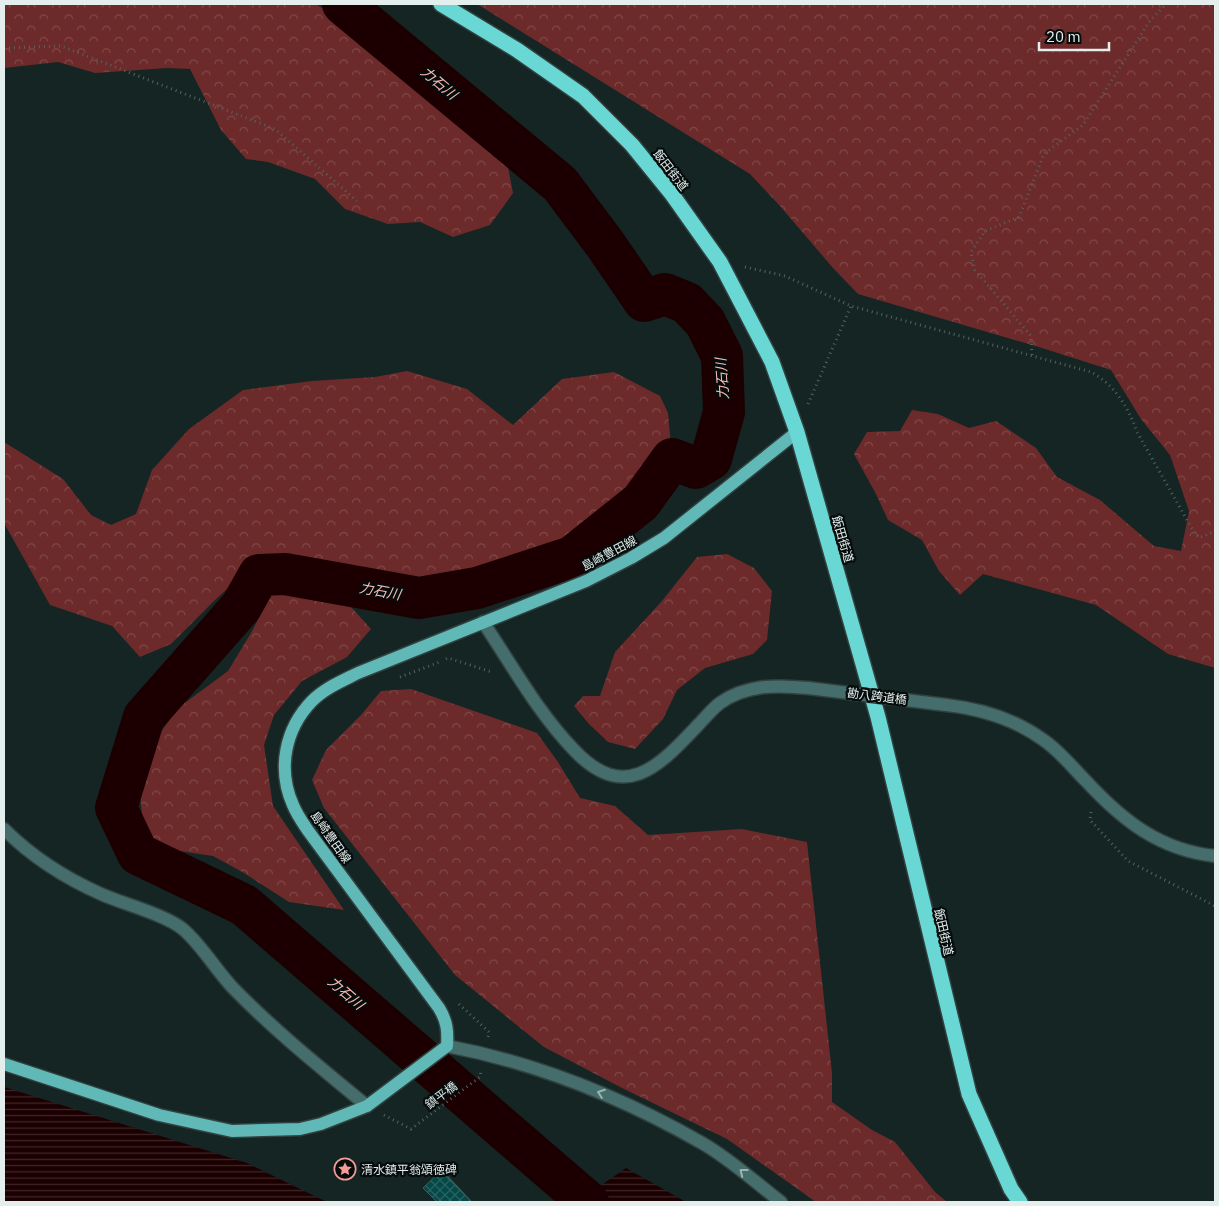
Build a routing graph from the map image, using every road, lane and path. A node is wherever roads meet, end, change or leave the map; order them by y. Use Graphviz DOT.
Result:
graph roads {
  1 [pos="441,4"];
  2 [pos="1166,4"];
  3 [pos="4,48"];
  4 [pos="357,202"];
  5 [pos="720,262"];
  6 [pos="851,306"];
  7 [pos="1032,355"];
  8 [pos="794,426"];
  9 [pos="1215,531"];
  10 [pos="484,622"];
  11 [pos="397,678"];
  12 [pos="497,679"];
  13 [pos="1093,789"];
  14 [pos="4,829"];
  15 [pos="1213,856"];
  16 [pos="1215,906"];
  17 [pos="453,998"];
  18 [pos="487,1043"];
  19 [pos="447,1046"];
  20 [pos="4,1064"];
  21 [pos="480,1077"];
  22 [pos="371,1104"];
  23 [pos="781,1202"];
  24 [pos="1020,1202"];
  1 -- 5 [label="highway, 飯田街道"];
  2 -- 7 [label="path"];
  3 -- 4 [label="path"];
  5 -- 6 [label="path"];
  5 -- 8 [label="highway, 飯田街道"];
  6 -- 7 [label="path"];
  6 -- 8 [label="path"];
  7 -- 9 [label="path"];
  8 -- 10 [label="main road, 島崎豊田線"];
  8 -- 24 [label="highway, 飯田街道"];
  10 -- 13 [label="street, 勘八跨道橋, bridge"];
  10 -- 19 [label="main road, 島崎豊田線"];
  11 -- 12 [label="path"];
  13 -- 15 [label="street, 勘八跨道橋"];
  13 -- 16 [label="path"];
  14 -- 22 [label="street"];
  17 -- 18 [label="path"];
  19 -- 22 [label="main road"];
  23 -- 19 [label="street, one-way"];
  20 -- 22 [label="main road"];
  21 -- 22 [label="path, 鎮平橋"];
}
